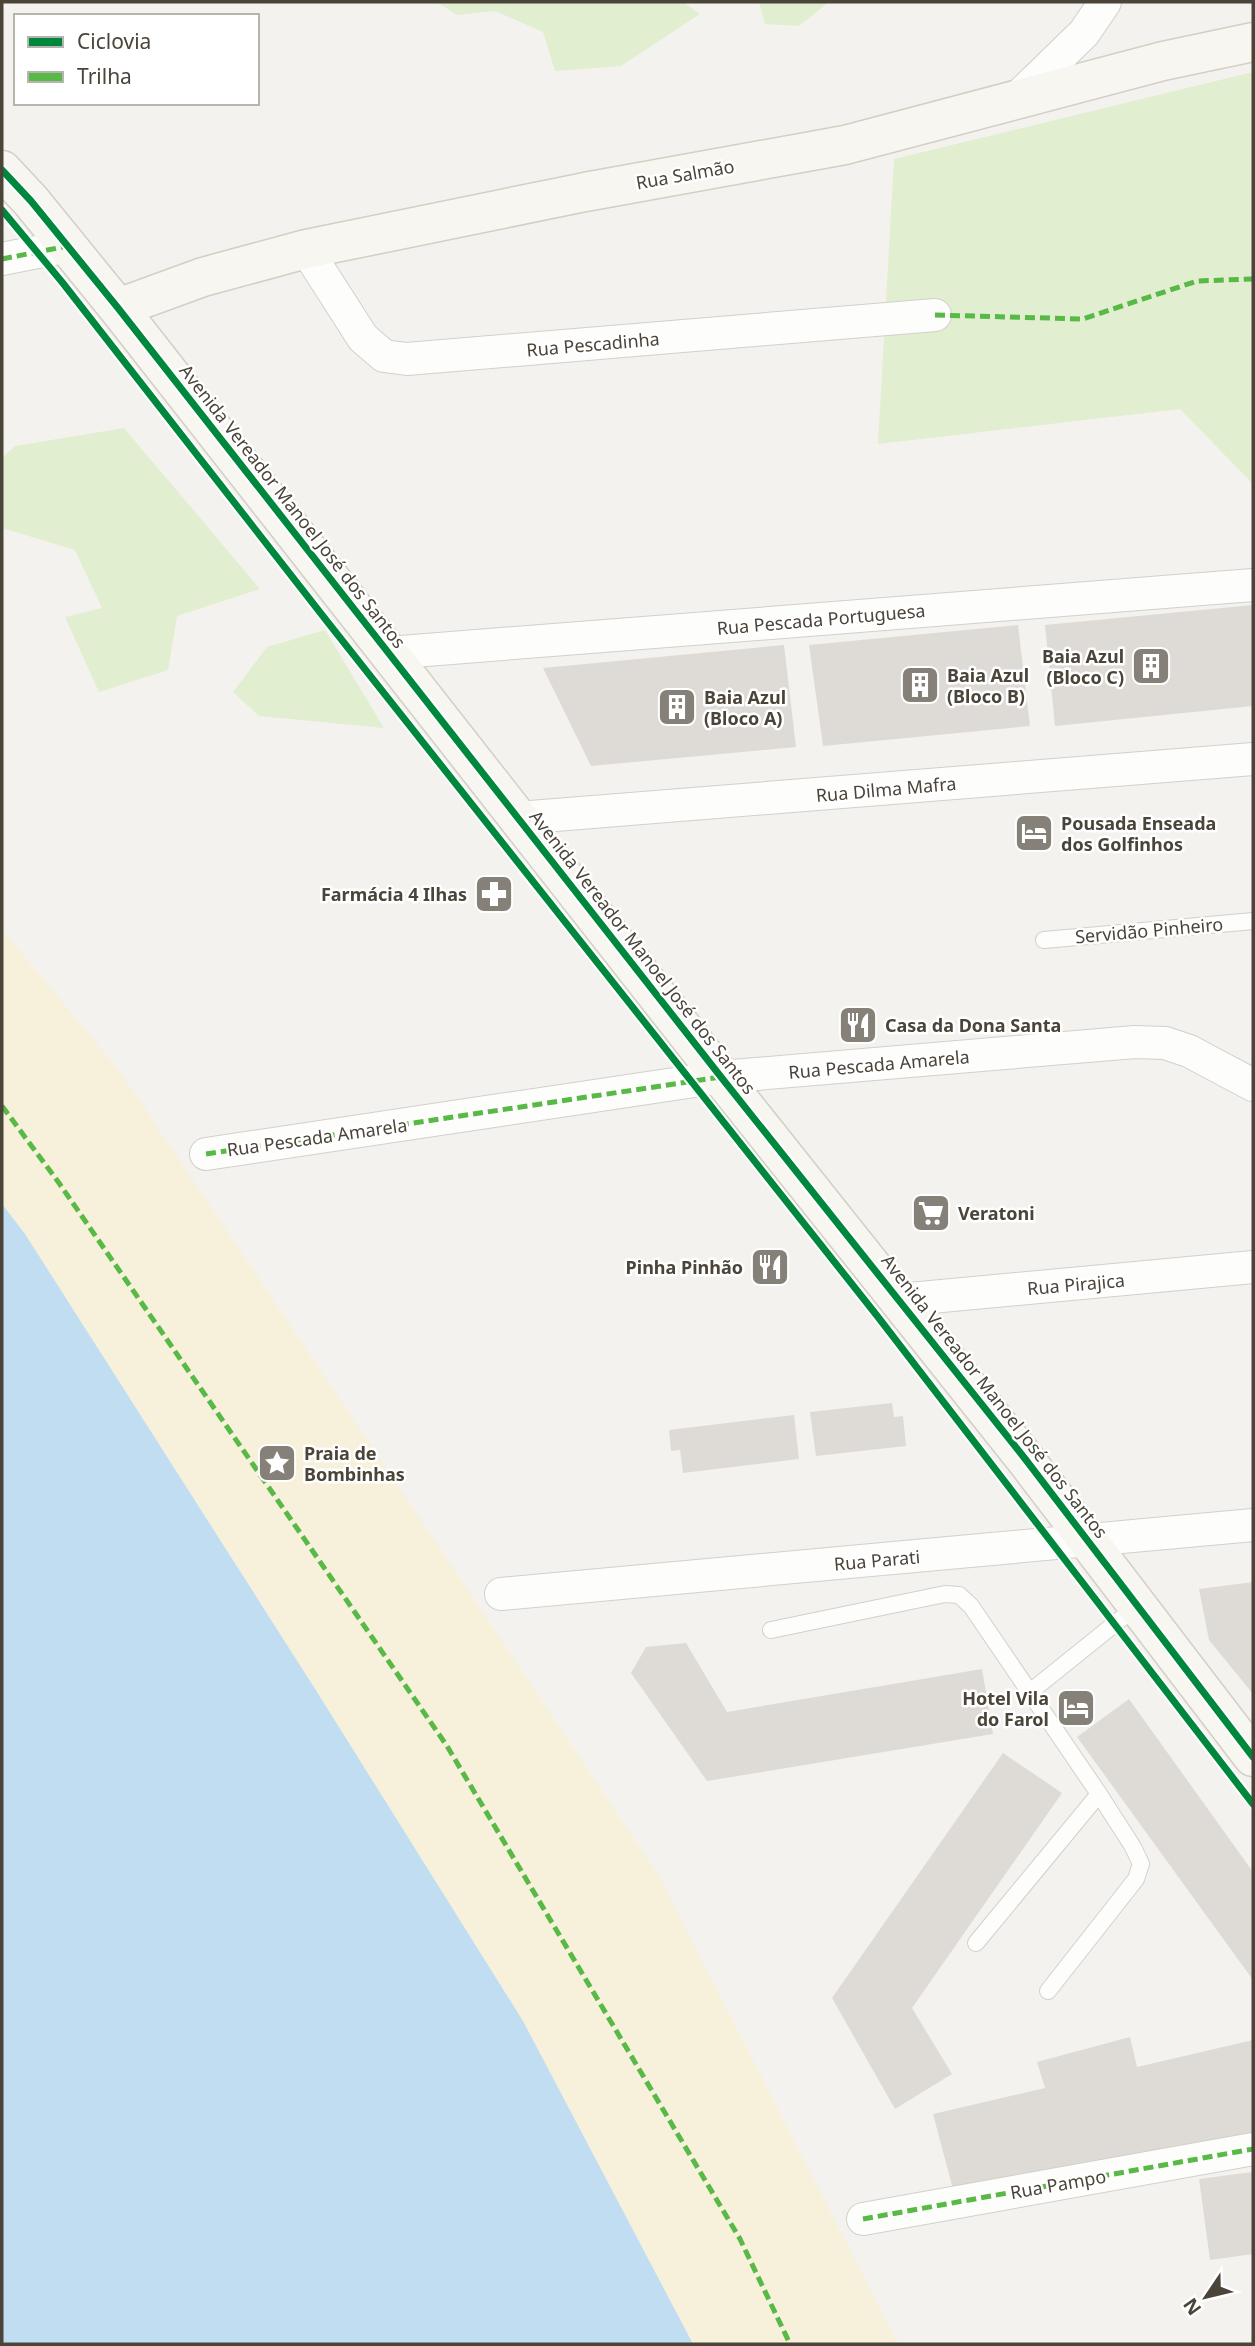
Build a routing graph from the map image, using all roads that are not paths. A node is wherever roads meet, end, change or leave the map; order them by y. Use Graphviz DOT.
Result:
graph roads {
  1 [pos="1105,2"];
  2 [pos="1253,42"];
  3 [pos="1012,103"];
  4 [pos="2,170"];
  5 [pos="68,246"];
  6 [pos="306,249"];
  7 [pos="2,259"];
  8 [pos="118,308"];
  9 [pos="935,315"];
  10 [pos="1253,585"];
  11 [pos="388,653"];
  12 [pos="1253,759"];
  13 [pos="518,818"];
  14 [pos="1253,921"];
  15 [pos="1044,940"];
  16 [pos="721,1077"];
  17 [pos="1253,1085"];
  18 [pos="206,1154"];
  19 [pos="1253,1267"];
  20 [pos="899,1300"];
  21 [pos="1253,1525"];
  22 [pos="1088,1541"];
  23 [pos="501,1594"];
  24 [pos="1138,1605"];
  25 [pos="771,1630"];
  26 [pos="1030,1692"];
  27 [pos="1253,1757"];
  28 [pos="1098,1794"];
  29 [pos="976,1943"];
  30 [pos="1048,1991"];
  31 [pos="1253,2149"];
  32 [pos="863,2219"];
  1 -- 3 [label="street"];
  2 -- 3 [label="main road, Rua Salmão"];
  3 -- 6 [label="main road, Rua Salmão"];
  4 -- 5 [label="main road, Avenida Vereador Manoel José dos Santos"];
  5 -- 7 [label="street"];
  5 -- 8 [label="main road, Avenida Vereador Manoel José dos Santos"];
  6 -- 8 [label="main road, Rua Salmão"];
  6 -- 9 [label="street, Rua Pescadinha"];
  8 -- 11 [label="main road, Avenida Vereador Manoel José dos Santos"];
  10 -- 11 [label="street, Rua Pescada Portuguesa"];
  11 -- 13 [label="main road, Avenida Vereador Manoel José dos Santos"];
  12 -- 13 [label="street, Rua Dilma Mafra"];
  13 -- 16 [label="main road, Avenida Vereador Manoel José dos Santos"];
  14 -- 15 [label="lane, Servidão Pinheiro"];
  16 -- 17 [label="street, Rua Pescada Amarela"];
  16 -- 18 [label="street, Rua Pescada Amarela"];
  16 -- 20 [label="main road, Avenida Vereador Manoel José dos Santos"];
  19 -- 20 [label="street, Rua Pirajica"];
  20 -- 22 [label="main road, Avenida Vereador Manoel José dos Santos"];
  21 -- 22 [label="street, Rua Parati"];
  22 -- 23 [label="street, Rua Parati"];
  22 -- 24 [label="main road, Avenida Vereador Manoel José dos Santos"];
  24 -- 26 [label="lane"];
  24 -- 27 [label="main road, Avenida Vereador Manoel José dos Santos"];
  25 -- 26 [label="lane"];
  26 -- 28 [label="lane"];
  28 -- 29 [label="lane"];
  28 -- 30 [label="lane"];
  31 -- 32 [label="street, Rua Pampo"];
}
